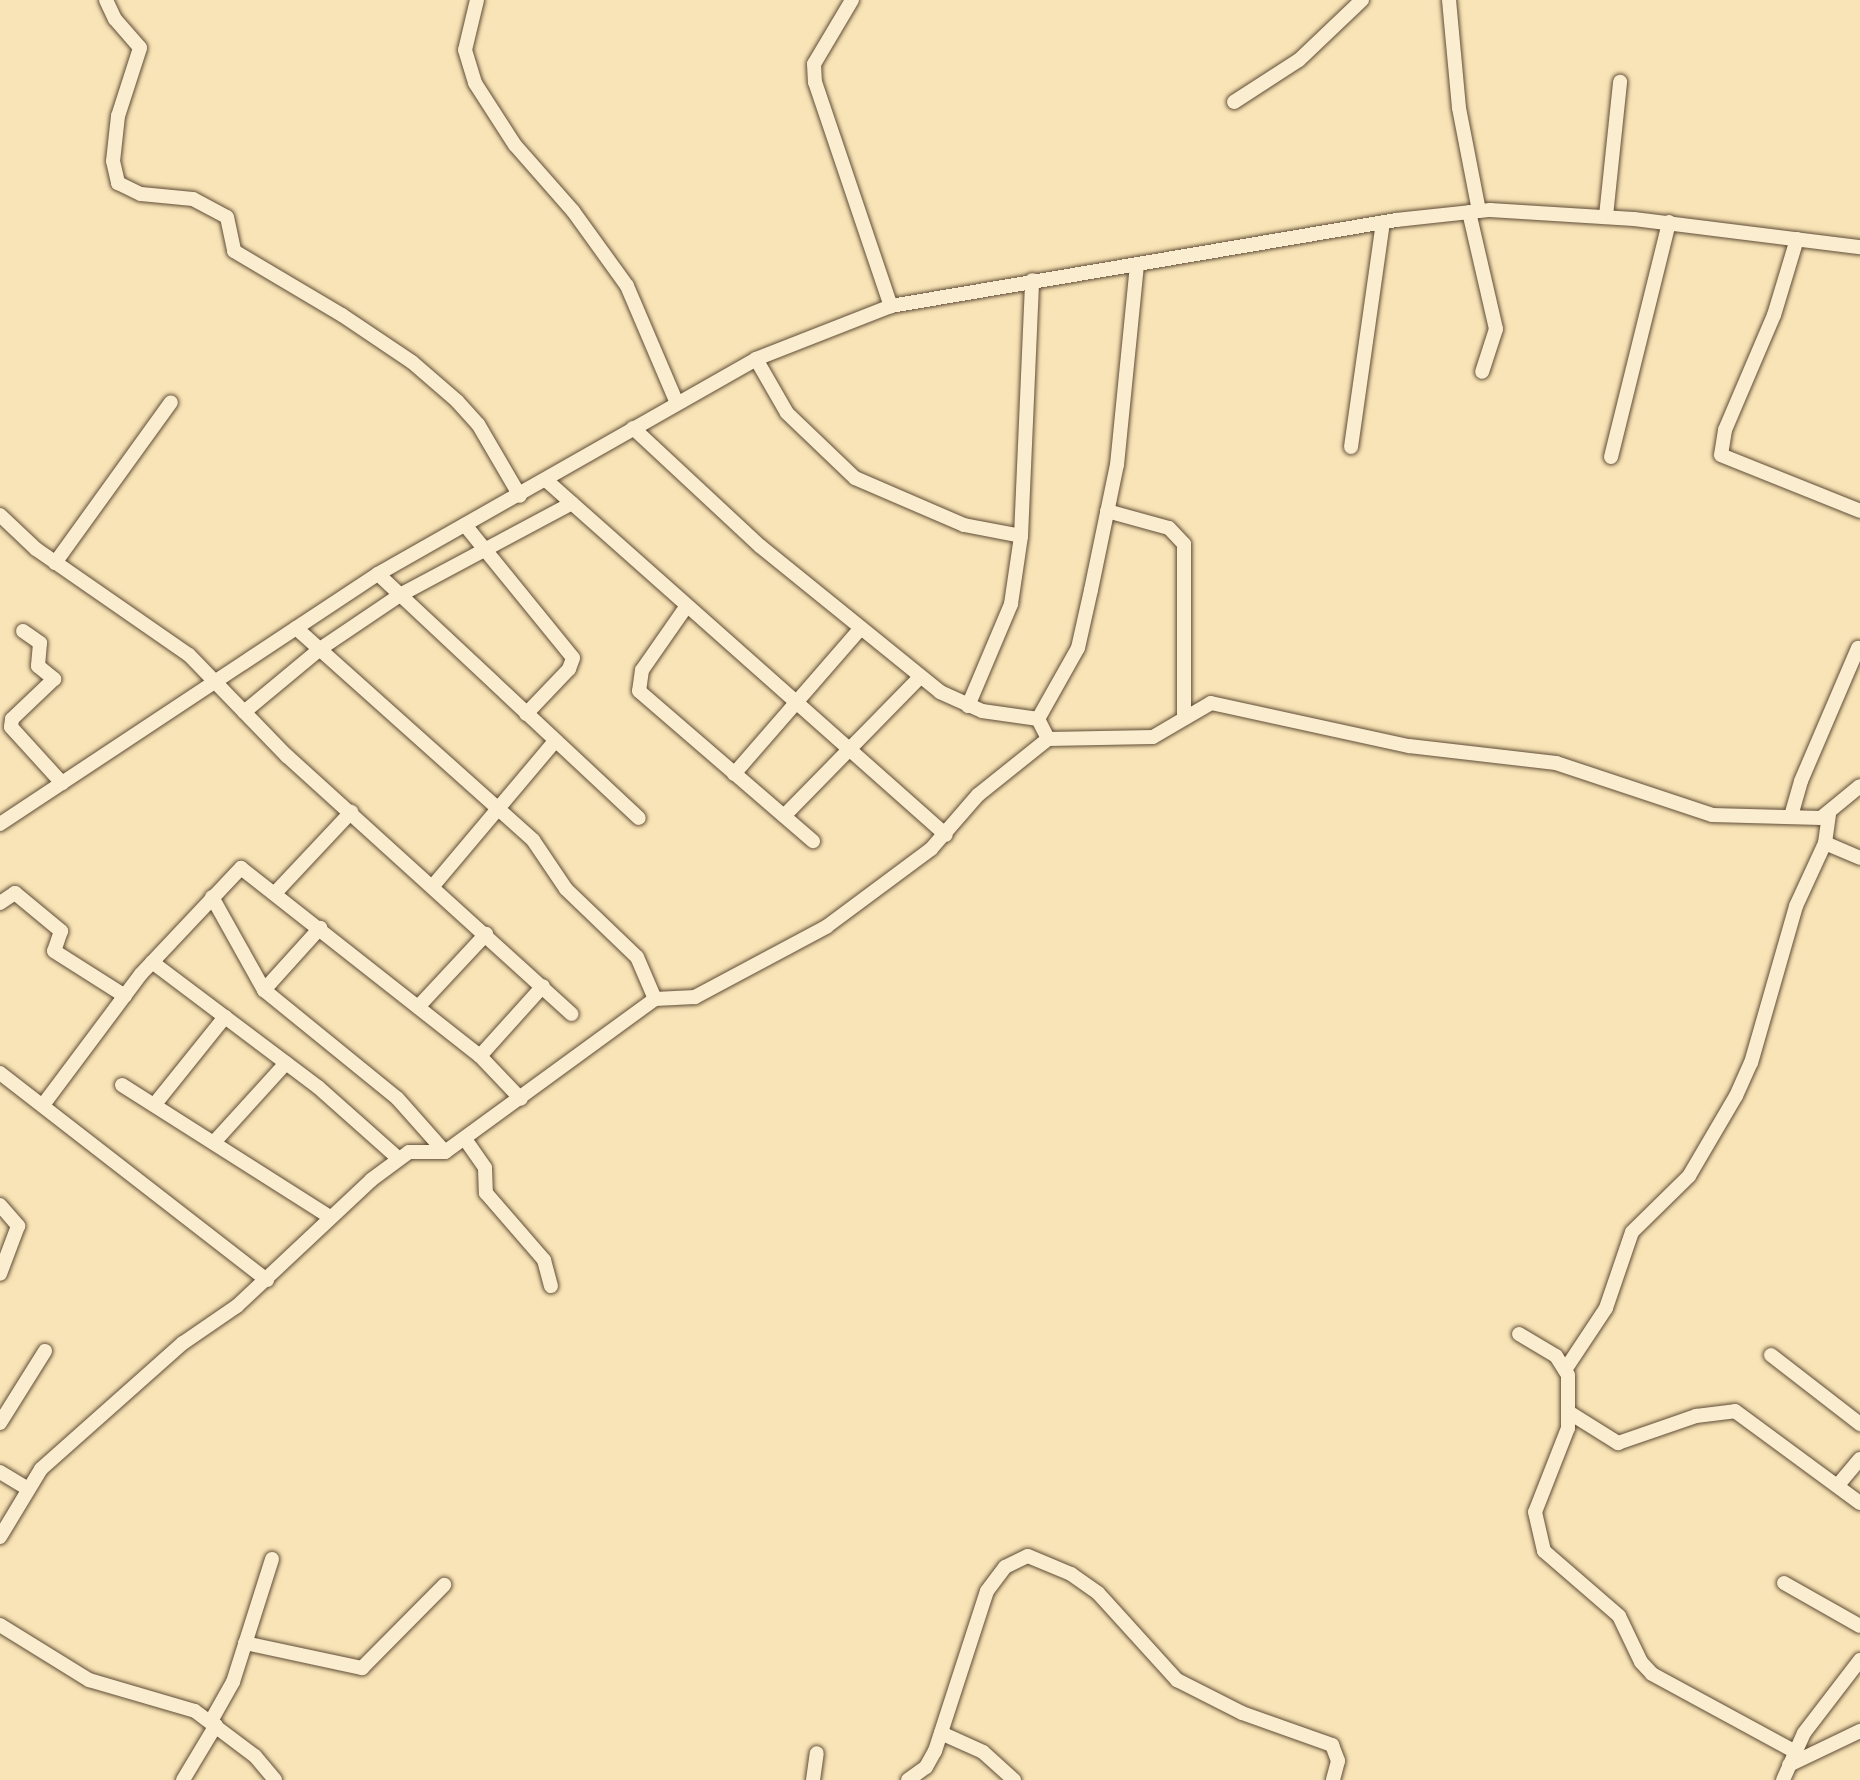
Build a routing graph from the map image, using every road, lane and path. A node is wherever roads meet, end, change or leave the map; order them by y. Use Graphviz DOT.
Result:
graph roads {
  1 [pos="106,0"];
  2 [pos="852,0"];
  3 [pos="1362,0"];
  4 [pos="1449,0"];
  5 [pos="478,2"];
  6 [pos="1620,82"];
  7 [pos="1234,102"];
  8 [pos="1474,212"];
  9 [pos="1606,216"];
  10 [pos="1383,222"];
  11 [pos="1669,222"];
  12 [pos="1797,239"];
  13 [pos="1860,247"];
  14 [pos="1137,265"];
  15 [pos="1032,280"];
  16 [pos="891,306"];
  17 [pos="756,359"];
  18 [pos="1482,372"];
  19 [pos="171,402"];
  20 [pos="677,403"];
  21 [pos="633,428"];
  22 [pos="1351,447"];
  23 [pos="1611,457"];
  24 [pos="547,481"];
  25 [pos="520,496"];
  26 [pos="572,503"];
  27 [pos="1107,511"];
  28 [pos="1860,511"];
  29 [pos="0,515"];
  30 [pos="465,525"];
  31 [pos="1021,536"];
  32 [pos="484,548"];
  33 [pos="55,563"];
  34 [pos="378,574"];
  35 [pos="400,595"];
  36 [pos="686,607"];
  37 [pos="296,628"];
  38 [pos="860,629"];
  39 [pos="23,631"];
  40 [pos="1858,648"];
  41 [pos="320,649"];
  42 [pos="920,677"];
  43 [pos="216,680"];
  44 [pos="797,701"];
  45 [pos="968,706"];
  46 [pos="244,712"];
  47 [pos="526,714"];
  48 [pos="1184,714"];
  49 [pos="1038,719"];
  50 [pos="5,732"];
  51 [pos="1048,739"];
  52 [pos="555,741"];
  53 [pos="851,748"];
  54 [pos="734,774"];
  55 [pos="62,783"];
  56 [pos="1860,786"];
  57 [pos="498,810"];
  58 [pos="351,812"];
  59 [pos="1829,814"];
  60 [pos="784,816"];
  61 [pos="1791,816"];
  62 [pos="639,818"];
  63 [pos="0,824"];
  64 [pos="946,835"];
  65 [pos="813,841"];
  66 [pos="1825,843"];
  67 [pos="1860,858"];
  68 [pos="433,886"];
  69 [pos="276,892"];
  70 [pos="212,897"];
  71 [pos="0,903"];
  72 [pos="320,928"];
  73 [pos="486,934"];
  74 [pos="152,962"];
  75 [pos="543,986"];
  76 [pos="264,990"];
  77 [pos="125,996"];
  78 [pos="655,999"];
  79 [pos="418,1007"];
  80 [pos="572,1014"];
  81 [pos="225,1017"];
  82 [pos="480,1056"];
  83 [pos="286,1063"];
  84 [pos="0,1073"];
  85 [pos="122,1085"];
  86 [pos="521,1099"];
  87 [pos="155,1104"];
  88 [pos="43,1105"];
  89 [pos="465,1139"];
  90 [pos="216,1140"];
  91 [pos="445,1152"];
  92 [pos="399,1159"];
  93 [pos="0,1205"];
  94 [pos="330,1217"];
  95 [pos="1,1270"];
  96 [pos="267,1280"];
  97 [pos="551,1286"];
  98 [pos="1519,1334"];
  99 [pos="45,1351"];
  100 [pos="1771,1355"];
  101 [pos="1565,1370"];
  102 [pos="1570,1413"];
  103 [pos="0,1423"];
  104 [pos="1860,1424"];
  105 [pos="1860,1459"];
  106 [pos="0,1472"];
  107 [pos="1838,1485"];
  108 [pos="27,1488"];
  109 [pos="1860,1503"];
  110 [pos="0,1537"];
  111 [pos="272,1559"];
  112 [pos="1784,1583"];
  113 [pos="444,1585"];
  114 [pos="0,1625"];
  115 [pos="1860,1626"];
  116 [pos="245,1643"];
  117 [pos="1860,1660"];
  118 [pos="214,1723"];
  119 [pos="1860,1731"];
  120 [pos="941,1733"];
  121 [pos="817,1753"];
  122 [pos="1792,1758"];
  123 [pos="183,1780"];
  124 [pos="275,1780"];
  125 [pos="813,1780"];
  126 [pos="908,1780"];
  127 [pos="1014,1780"];
  128 [pos="1333,1780"];
  129 [pos="1783,1780"];
  1 -- 25 [label="street"];
  2 -- 16 [label="street"];
  3 -- 7 [label="street"];
  4 -- 8 [label="street"];
  5 -- 20 [label="street"];
  6 -- 9 [label="street"];
  8 -- 9 [label="street"];
  8 -- 10 [label="street"];
  8 -- 18 [label="street"];
  9 -- 11 [label="street"];
  10 -- 14 [label="street"];
  10 -- 22 [label="street"];
  11 -- 12 [label="street"];
  11 -- 23 [label="street"];
  12 -- 13 [label="street"];
  12 -- 28 [label="street"];
  14 -- 15 [label="street"];
  14 -- 27 [label="street"];
  15 -- 16 [label="street"];
  15 -- 31 [label="street"];
  16 -- 17 [label="street"];
  17 -- 20 [label="street"];
  17 -- 31 [label="street"];
  19 -- 33 [label="street"];
  20 -- 21 [label="street"];
  21 -- 24 [label="street"];
  21 -- 38 [label="street"];
  24 -- 25 [label="street"];
  24 -- 26 [label="street"];
  25 -- 30 [label="street"];
  26 -- 32 [label="street"];
  26 -- 36 [label="street"];
  27 -- 48 [label="street"];
  27 -- 49 [label="street"];
  29 -- 33 [label="street"];
  30 -- 32 [label="street"];
  30 -- 34 [label="street"];
  31 -- 45 [label="street"];
  32 -- 35 [label="street"];
  32 -- 47 [label="street"];
  33 -- 43 [label="street"];
  34 -- 35 [label="street"];
  34 -- 37 [label="street"];
  35 -- 41 [label="street"];
  35 -- 47 [label="street"];
  36 -- 44 [label="street"];
  36 -- 54 [label="street"];
  37 -- 41 [label="street"];
  37 -- 43 [label="street"];
  38 -- 42 [label="street"];
  38 -- 44 [label="street"];
  39 -- 50 [label="street"];
  40 -- 61 [label="street"];
  41 -- 46 [label="street"];
  41 -- 57 [label="street"];
  42 -- 45 [label="street"];
  42 -- 53 [label="street"];
  43 -- 46 [label="street"];
  43 -- 55 [label="street"];
  44 -- 53 [label="street"];
  44 -- 54 [label="street"];
  45 -- 49 [label="street"];
  46 -- 58 [label="street"];
  47 -- 52 [label="street"];
  48 -- 51 [label="street"];
  48 -- 61 [label="street"];
  49 -- 51 [label="street"];
  50 -- 55 [label="street"];
  51 -- 64 [label="street"];
  52 -- 57 [label="street"];
  52 -- 62 [label="street"];
  53 -- 60 [label="street"];
  53 -- 64 [label="street"];
  54 -- 60 [label="street"];
  55 -- 63 [label="street"];
  56 -- 59 [label="street"];
  57 -- 68 [label="street"];
  57 -- 78 [label="street"];
  58 -- 68 [label="street"];
  58 -- 69 [label="street"];
  59 -- 61 [label="street"];
  59 -- 66 [label="street"];
  60 -- 65 [label="street"];
  64 -- 78 [label="street"];
  66 -- 67 [label="street"];
  66 -- 101 [label="street"];
  68 -- 73 [label="street"];
  69 -- 70 [label="street"];
  69 -- 72 [label="street"];
  70 -- 74 [label="street"];
  70 -- 76 [label="street"];
  71 -- 77 [label="street"];
  72 -- 76 [label="street"];
  72 -- 79 [label="street"];
  73 -- 75 [label="street"];
  73 -- 79 [label="street"];
  74 -- 77 [label="street"];
  74 -- 81 [label="street"];
  75 -- 80 [label="street"];
  75 -- 82 [label="street"];
  76 -- 91 [label="street"];
  77 -- 88 [label="street"];
  78 -- 86 [label="street"];
  79 -- 82 [label="street"];
  81 -- 83 [label="street"];
  81 -- 87 [label="street"];
  82 -- 86 [label="street"];
  83 -- 90 [label="street"];
  83 -- 92 [label="street"];
  84 -- 88 [label="street"];
  85 -- 87 [label="street"];
  86 -- 89 [label="street"];
  87 -- 90 [label="street"];
  88 -- 96 [label="street"];
  89 -- 91 [label="street"];
  89 -- 97 [label="street"];
  90 -- 94 [label="street"];
  91 -- 92 [label="street"];
  92 -- 94 [label="street"];
  93 -- 95 [label="street"];
  94 -- 96 [label="street"];
  96 -- 108 [label="street"];
  98 -- 101 [label="street"];
  99 -- 103 [label="street"];
  100 -- 104 [label="street"];
  101 -- 102 [label="street"];
  102 -- 107 [label="street"];
  102 -- 122 [label="street"];
  105 -- 107 [label="street"];
  106 -- 108 [label="street"];
  107 -- 109 [label="street"];
  108 -- 110 [label="street"];
  111 -- 116 [label="street"];
  112 -- 115 [label="street"];
  113 -- 116 [label="street"];
  114 -- 118 [label="street"];
  116 -- 118 [label="street"];
  117 -- 122 [label="street"];
  118 -- 123 [label="street"];
  118 -- 124 [label="street"];
  119 -- 122 [label="street"];
  120 -- 126 [label="street"];
  120 -- 127 [label="street"];
  120 -- 128 [label="street"];
  121 -- 125 [label="street"];
  122 -- 129 [label="street"];
}
